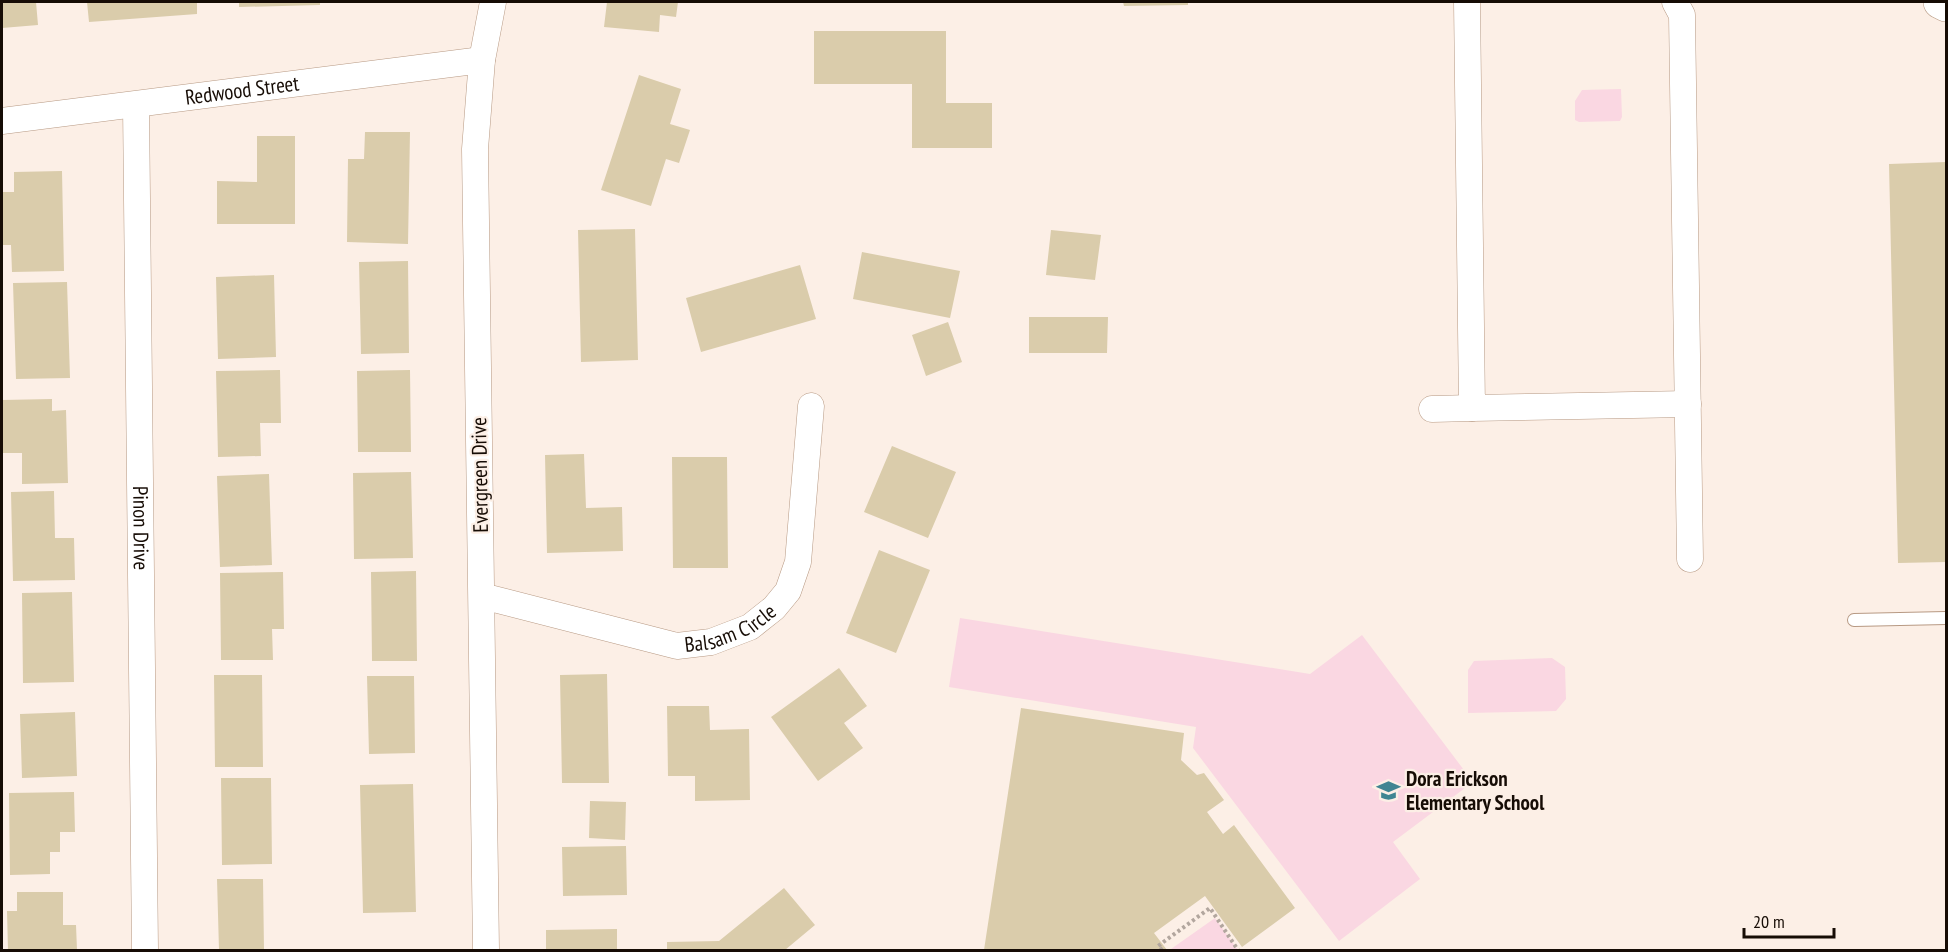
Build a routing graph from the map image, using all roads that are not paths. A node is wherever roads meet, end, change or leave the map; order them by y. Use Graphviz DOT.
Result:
graph roads {
  1 [pos="493,2"];
  2 [pos="1467,2"];
  3 [pos="1675,2"];
  4 [pos="1941,2"];
  5 [pos="1947,5"];
  6 [pos="482,60"];
  7 [pos="136,105"];
  8 [pos="2,121"];
  9 [pos="1688,405"];
  10 [pos="811,406"];
  11 [pos="1473,408"];
  12 [pos="1432,409"];
  13 [pos="1690,559"];
  14 [pos="482,596"];
  15 [pos="1947,618"];
  16 [pos="1854,620"];
  17 [pos="145,951"];
  18 [pos="486,951"];
  1 -- 6 [label="street, Evergreen Drive"];
  2 -- 11 [label="street"];
  3 -- 9 [label="street"];
  4 -- 5 [label="main road"];
  6 -- 7 [label="street, Redwood Street"];
  6 -- 14 [label="street, Evergreen Drive"];
  7 -- 8 [label="street, Redwood Street"];
  7 -- 17 [label="street, Pinon Drive"];
  9 -- 11 [label="street"];
  9 -- 13 [label="street"];
  10 -- 14 [label="street, Balsam Circle"];
  11 -- 12 [label="street"];
  14 -- 18 [label="street, Evergreen Drive"];
  15 -- 16 [label="lane"];
}
